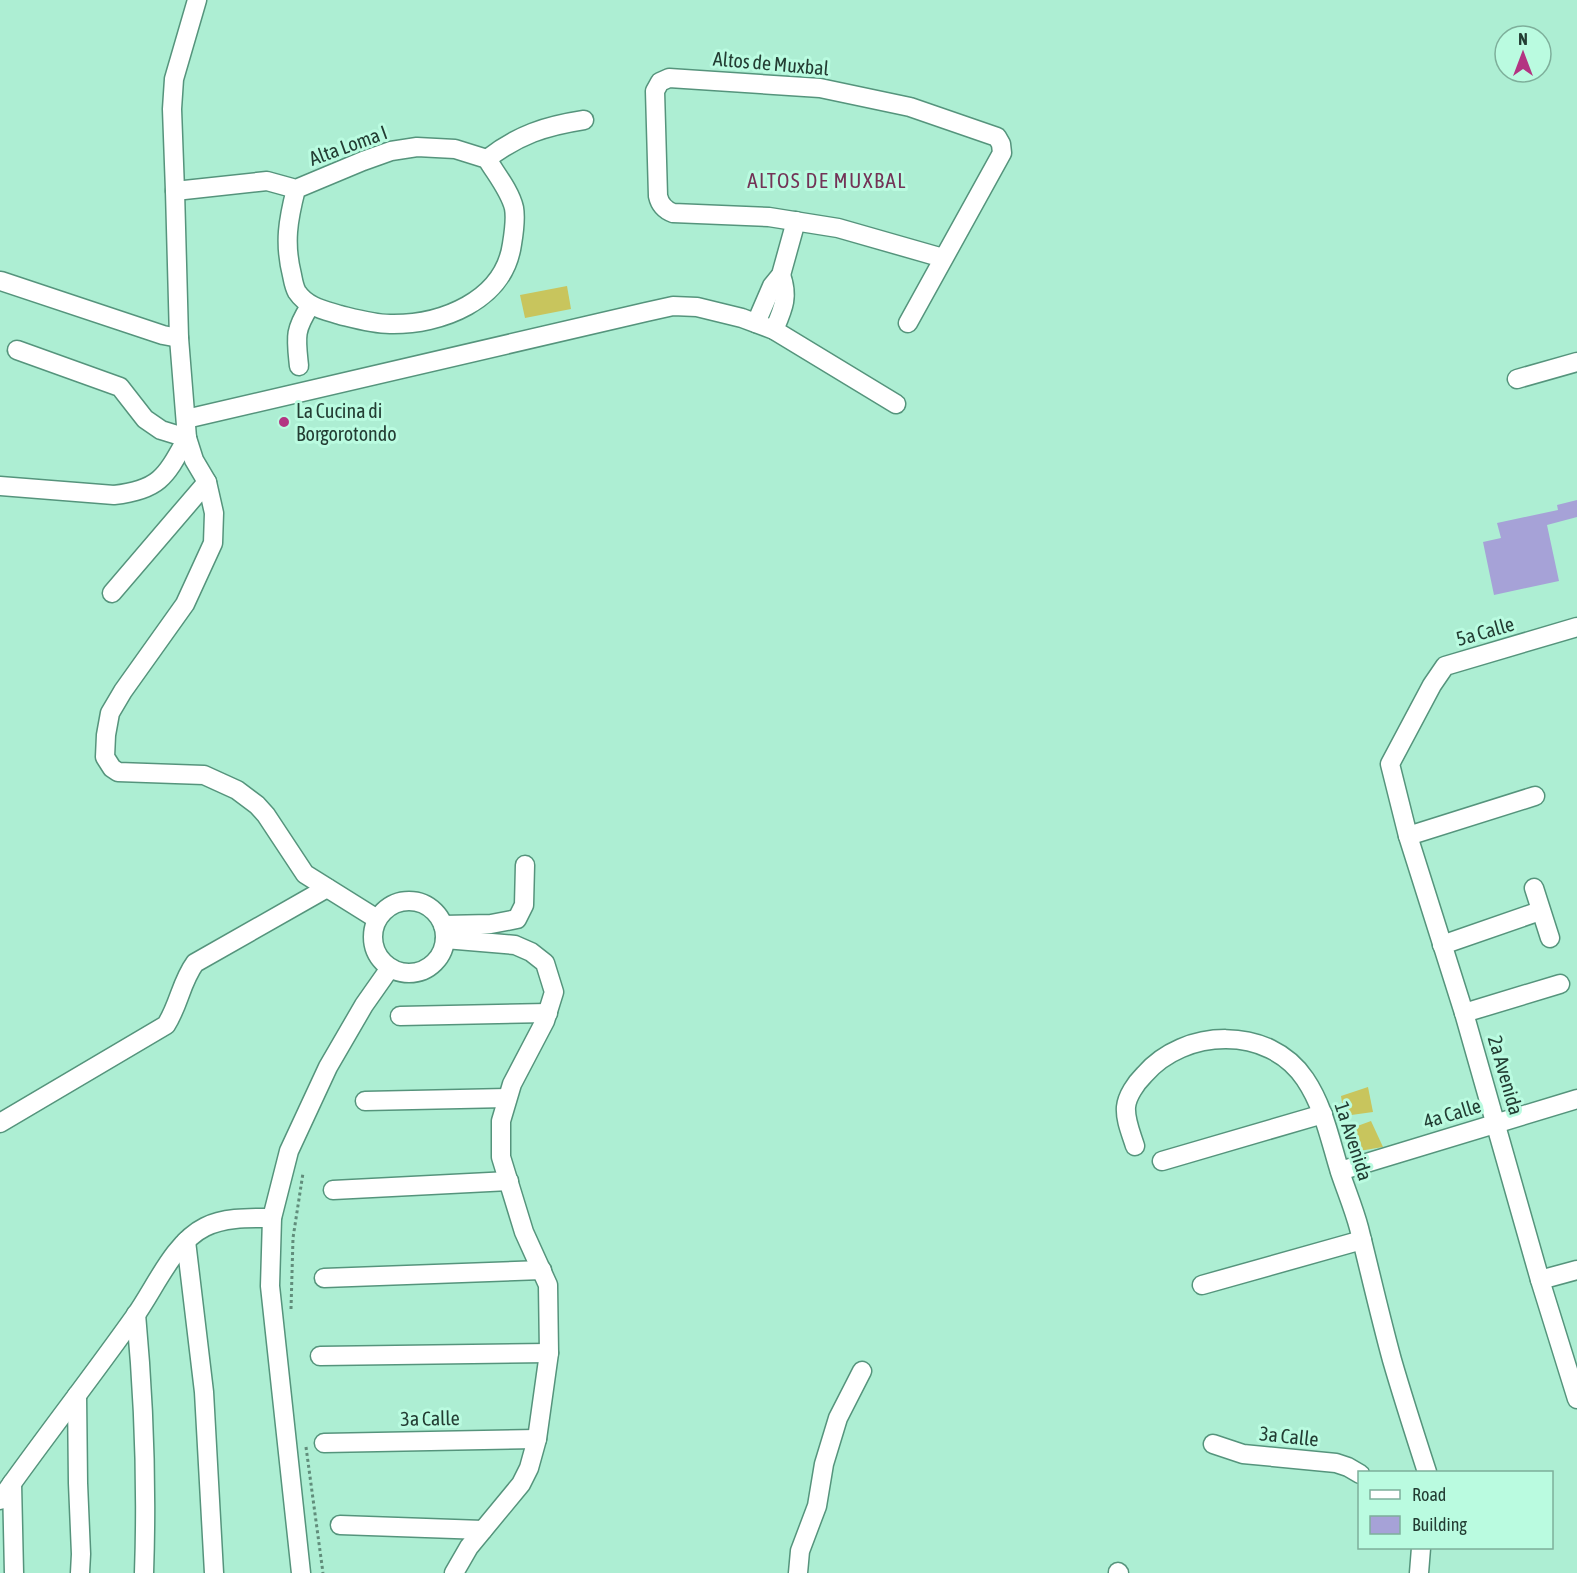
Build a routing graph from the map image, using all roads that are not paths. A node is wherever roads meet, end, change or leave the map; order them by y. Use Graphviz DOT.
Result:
graph roads {
  1 [pos="197,0"];
  2 [pos="584,120"];
  3 [pos="487,159"];
  4 [pos="296,189"];
  5 [pos="175,190"];
  6 [pos="796,221"];
  7 [pos="943,258"];
  8 [pos="780,275"];
  9 [pos="1,281"];
  10 [pos="310,306"];
  11 [pos="756,323"];
  12 [pos="908,323"];
  13 [pos="774,330"];
  14 [pos="179,338"];
  15 [pos="17,350"];
  16 [pos="1577,362"];
  17 [pos="299,366"];
  18 [pos="1517,379"];
  19 [pos="896,404"];
  20 [pos="186,419"];
  21 [pos="187,438"];
  22 [pos="207,482"];
  23 [pos="0,486"];
  24 [pos="112,592"];
  25 [pos="1577,627"];
  26 [pos="1390,764"];
  27 [pos="1535,795"];
  28 [pos="1408,836"];
  29 [pos="525,865"];
  30 [pos="327,888"];
  31 [pos="1534,888"];
  32 [pos="1540,911"];
  33 [pos="377,919"];
  34 [pos="444,932"];
  35 [pos="1550,938"];
  36 [pos="1442,945"];
  37 [pos="390,968"];
  38 [pos="1560,984"];
  39 [pos="548,1013"];
  40 [pos="1464,1013"];
  41 [pos="400,1016"];
  42 [pos="507,1098"];
  43 [pos="1577,1099"];
  44 [pos="365,1101"];
  45 [pos="1323,1114"];
  46 [pos="0,1123"];
  47 [pos="1496,1123"];
  48 [pos="1135,1146"];
  49 [pos="1162,1161"];
  50 [pos="1340,1171"];
  51 [pos="509,1181"];
  52 [pos="333,1190"];
  53 [pos="272,1218"];
  54 [pos="1362,1240"];
  55 [pos="186,1241"];
  56 [pos="542,1270"];
  57 [pos="1577,1270"];
  58 [pos="324,1278"];
  59 [pos="1540,1280"];
  60 [pos="1202,1285"];
  61 [pos="136,1314"];
  62 [pos="549,1353"];
  63 [pos="320,1356"];
  64 [pos="862,1371"];
  65 [pos="1573,1375"];
  66 [pos="77,1395"];
  67 [pos="1577,1400"];
  68 [pos="537,1439"];
  69 [pos="324,1443"];
  70 [pos="1213,1444"];
  71 [pos="1426,1471"];
  72 [pos="1358,1473"];
  73 [pos="12,1483"];
  74 [pos="0,1500"];
  75 [pos="340,1525"];
  76 [pos="483,1530"];
  77 [pos="1420,1549"];
  78 [pos="14,1573"];
  79 [pos="80,1573"];
  80 [pos="144,1573"];
  81 [pos="214,1573"];
  82 [pos="301,1573"];
  83 [pos="454,1573"];
  84 [pos="798,1573"];
  85 [pos="1419,1573"];
  1 -- 5 [label="street"];
  2 -- 3 [label="street"];
  3 -- 4 [label="street, Alta Loma I"];
  3 -- 10 [label="street"];
  4 -- 5 [label="street, Alta Loma I"];
  4 -- 10 [label="street, Alta Loma I"];
  5 -- 14 [label="street"];
  6 -- 7 [label="street, Altos de Muxbal"];
  6 -- 7 [label="street, Altos de Muxbal"];
  6 -- 8 [label="street"];
  7 -- 12 [label="street, Altos de Muxbal"];
  8 -- 11 [label="street"];
  8 -- 13 [label="street"];
  9 -- 14 [label="street"];
  10 -- 17 [label="street"];
  11 -- 13 [label="street"];
  11 -- 20 [label="street"];
  13 -- 19 [label="street"];
  14 -- 20 [label="street"];
  15 -- 21 [label="street"];
  16 -- 18 [label="street"];
  20 -- 21 [label="street"];
  21 -- 22 [label="street"];
  21 -- 23 [label="street"];
  22 -- 24 [label="street"];
  22 -- 30 [label="street"];
  25 -- 26 [label="street, 5a Calle"];
  26 -- 28 [label="street, 2a Avenida"];
  27 -- 28 [label="street"];
  28 -- 36 [label="street, 2a Avenida"];
  29 -- 34 [label="street"];
  30 -- 33 [label="street"];
  30 -- 46 [label="street"];
  31 -- 32 [label="street"];
  32 -- 35 [label="street"];
  32 -- 36 [label="street"];
  33 -- 34 [label="street"];
  33 -- 37 [label="street"];
  34 -- 37 [label="street"];
  34 -- 39 [label="street"];
  36 -- 40 [label="street, 2a Avenida"];
  37 -- 53 [label="street"];
  38 -- 40 [label="street"];
  39 -- 41 [label="street"];
  39 -- 42 [label="street"];
  40 -- 47 [label="street, 2a Avenida"];
  42 -- 44 [label="street"];
  42 -- 51 [label="street"];
  43 -- 47 [label="street, 4a Calle"];
  45 -- 48 [label="street, 1a Avenida"];
  45 -- 49 [label="street"];
  45 -- 50 [label="street, 1a Avenida"];
  47 -- 50 [label="street, 4a Calle"];
  47 -- 59 [label="street, 2a Avenida"];
  50 -- 54 [label="street, 1a Avenida"];
  51 -- 52 [label="street"];
  51 -- 56 [label="street"];
  53 -- 55 [label="street"];
  53 -- 82 [label="street"];
  54 -- 60 [label="street"];
  54 -- 71 [label="street, 1a Avenida"];
  55 -- 61 [label="street"];
  55 -- 81 [label="street"];
  56 -- 58 [label="street"];
  56 -- 62 [label="street"];
  57 -- 59 [label="street"];
  59 -- 65 [label="street, 2a Avenida"];
  61 -- 66 [label="street"];
  61 -- 80 [label="street"];
  62 -- 63 [label="street"];
  62 -- 68 [label="street"];
  64 -- 84 [label="street"];
  65 -- 67 [label="street, 2a Avenida"];
  66 -- 73 [label="street"];
  66 -- 79 [label="street"];
  68 -- 69 [label="street, 3a Calle"];
  68 -- 76 [label="street"];
  70 -- 72 [label="street, 3a Calle"];
  73 -- 74 [label="street"];
  73 -- 78 [label="street"];
  75 -- 76 [label="street"];
  76 -- 83 [label="street"];
  77 -- 85 [label="street"];
}
